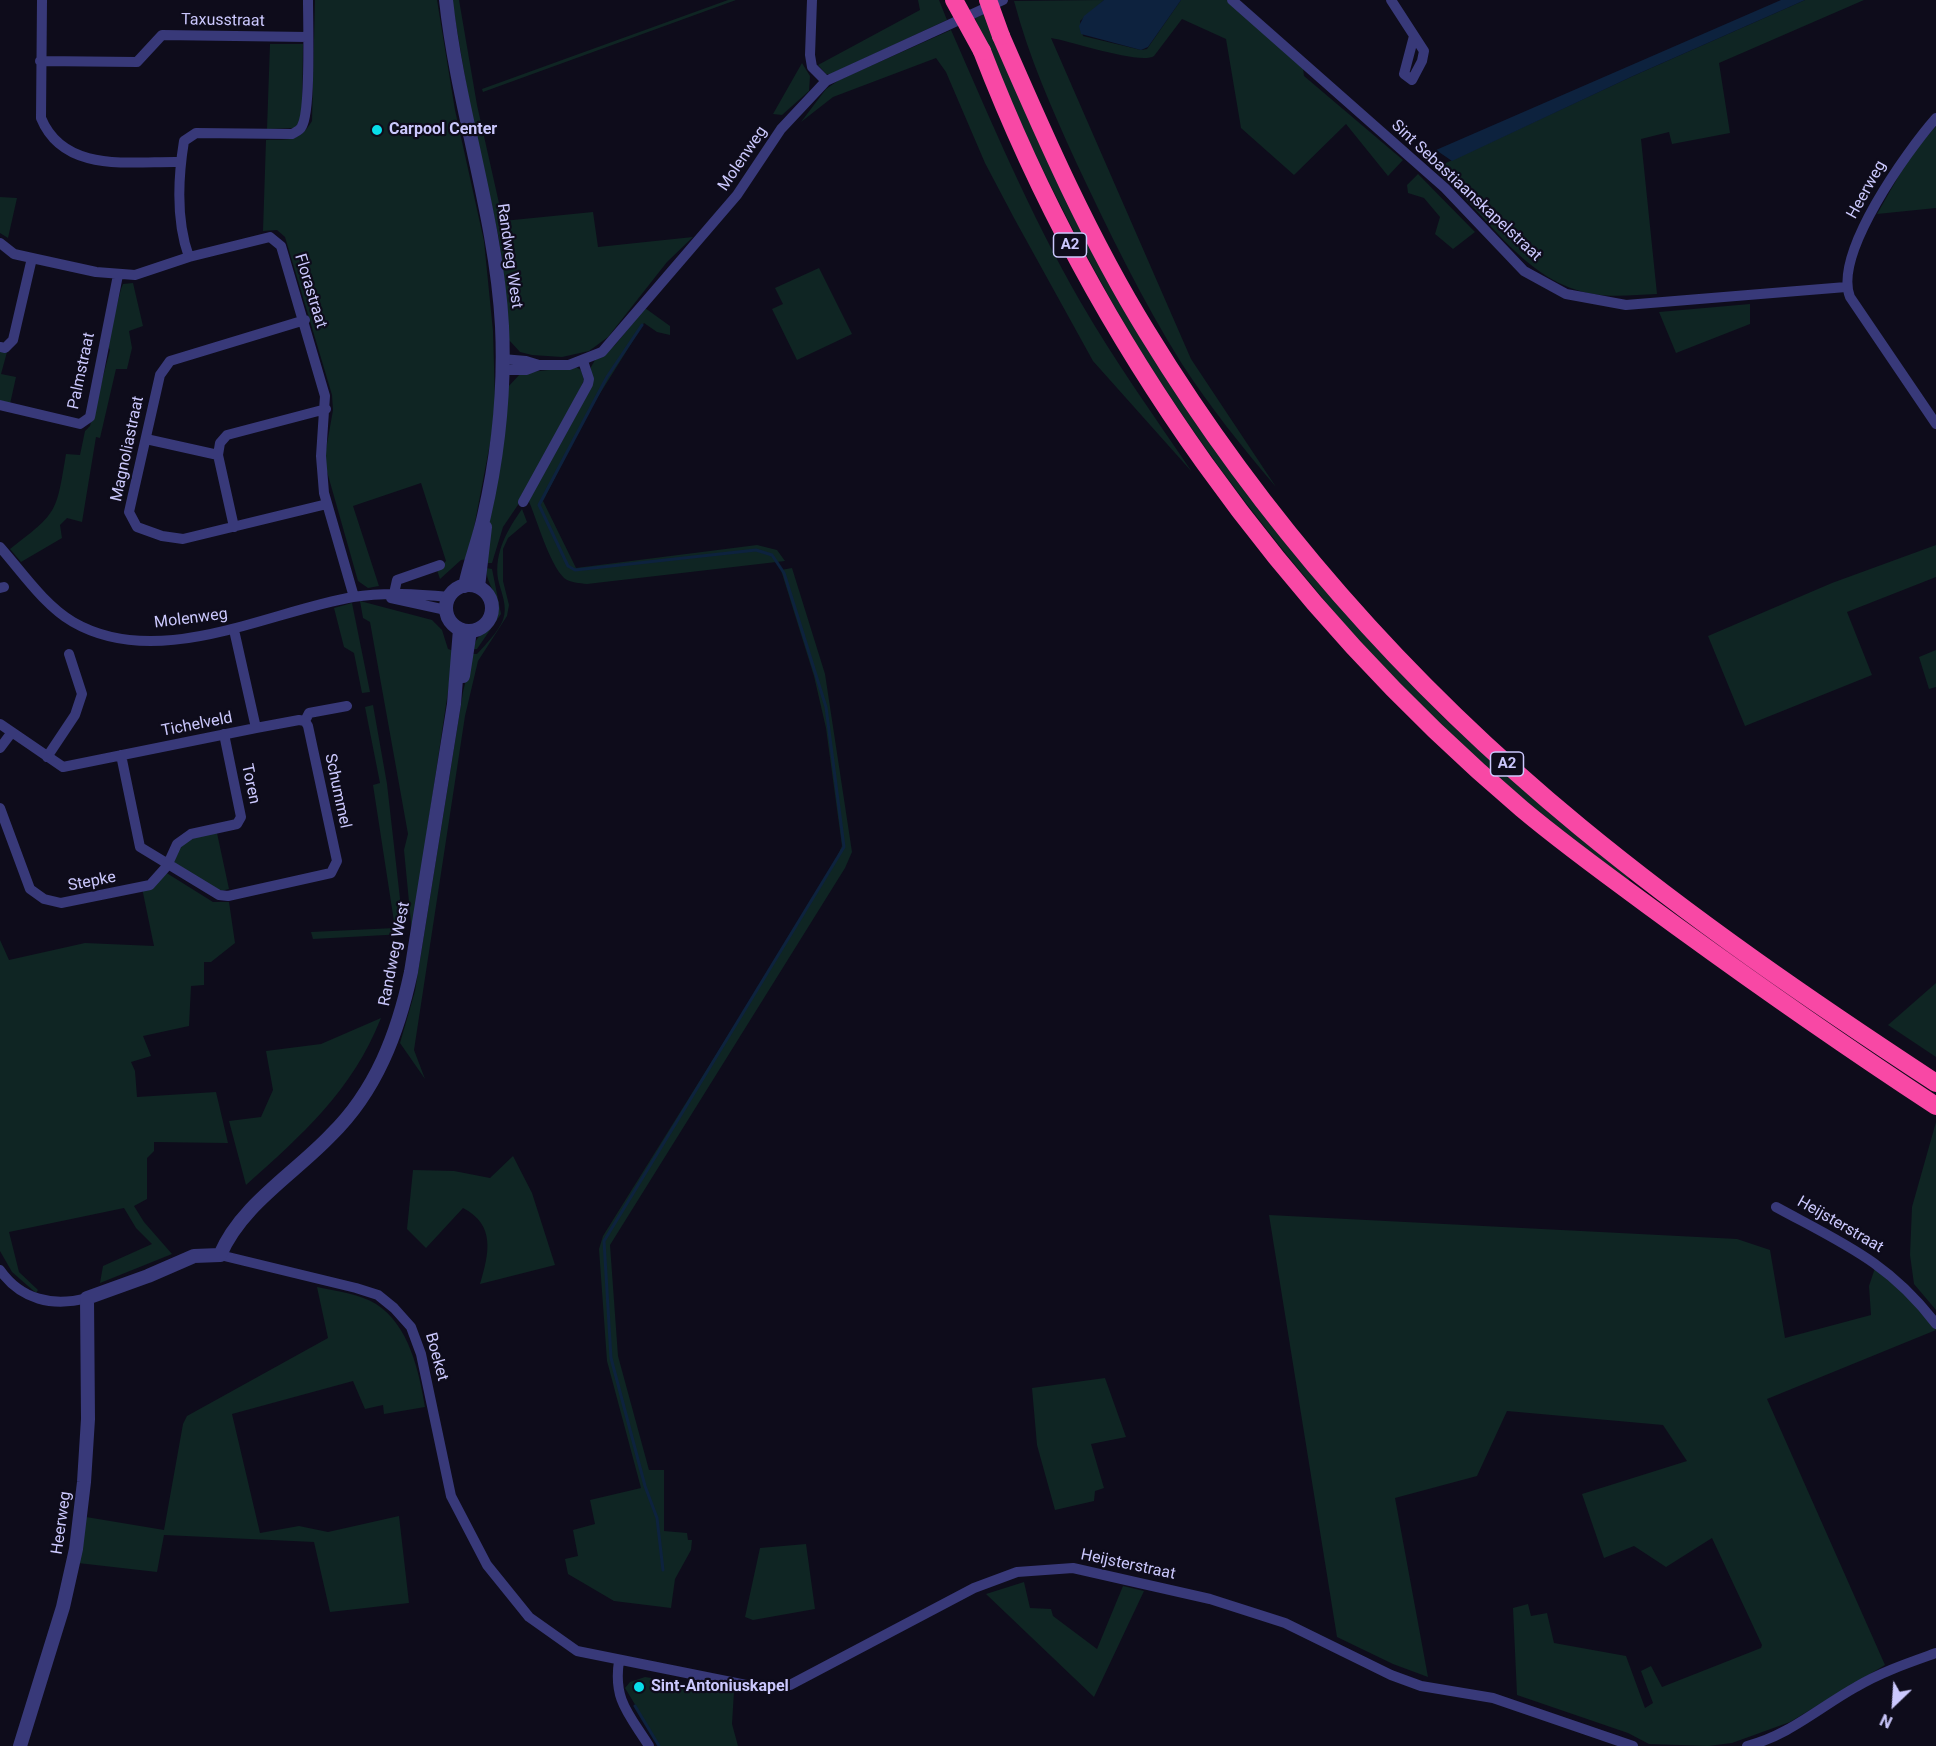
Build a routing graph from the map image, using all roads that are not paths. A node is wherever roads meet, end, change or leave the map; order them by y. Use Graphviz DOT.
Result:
graph roads {
  1 [pos="42,0"];
  2 [pos="308,0"];
  3 [pos="446,0"];
  4 [pos="812,0"];
  5 [pos="954,0"];
  6 [pos="963,0"];
  7 [pos="988,0"];
  8 [pos="995,0"];
  9 [pos="1003,0"];
  10 [pos="1232,0"];
  11 [pos="1391,0"];
  12 [pos="1414,36"];
  13 [pos="308,38"];
  14 [pos="1002,38"];
  15 [pos="982,51"];
  16 [pos="40,61"];
  17 [pos="826,81"];
  18 [pos="1936,118"];
  19 [pos="180,162"];
  20 [pos="0,243"];
  21 [pos="189,257"];
  22 [pos="32,258"];
  23 [pos="118,275"];
  24 [pos="1846,287"];
  25 [pos="305,321"];
  26 [pos="0,347"];
  27 [pos="583,361"];
  28 [pos="502,365"];
  29 [pos="0,405"];
  30 [pos="326,409"];
  31 [pos="1936,423"];
  32 [pos="146,440"];
  33 [pos="218,454"];
  34 [pos="523,501"];
  35 [pos="327,504"];
  36 [pos="234,527"];
  37 [pos="0,547"];
  38 [pos="440,565"];
  39 [pos="471,586"];
  40 [pos="393,596"];
  41 [pos="354,597"];
  42 [pos="448,604"];
  43 [pos="234,630"];
  44 [pos="465,630"];
  45 [pos="69,654"];
  46 [pos="347,706"];
  47 [pos="305,721"];
  48 [pos="0,724"];
  49 [pos="256,728"];
  50 [pos="12,732"];
  51 [pos="224,734"];
  52 [pos="0,748"];
  53 [pos="121,755"];
  54 [pos="46,757"];
  55 [pos="0,808"];
  56 [pos="167,866"];
  57 [pos="1936,1083"];
  58 [pos="1936,1106"];
  59 [pos="1776,1207"];
  60 [pos="219,1255"];
  61 [pos="0,1270"];
  62 [pos="87,1298"];
  63 [pos="1936,1324"];
  64 [pos="1936,1653"];
  65 [pos="619,1661"];
  66 [pos="20,1746"];
  67 [pos="649,1746"];
  68 [pos="1633,1746"];
  69 [pos="1747,1746"];
  1 -- 16 [label="street"];
  2 -- 13 [label="street"];
  3 -- 28 [label="street, Randweg West"];
  4 -- 17 [label="street"];
  5 -- 15 [label="highway, A2, bridge"];
  6 -- 15 [label="highway, A2, bridge"];
  7 -- 14 [label="highway, A2, bridge"];
  8 -- 14 [label="highway, A2, bridge"];
  9 -- 17 [label="street, Molenweg"];
  10 -- 24 [label="street, Sint Sebastiaanskapelstraat"];
  11 -- 12 [label="street"];
  13 -- 16 [label="street, Taxusstraat"];
  13 -- 19 [label="street"];
  14 -- 57 [label="highway, A2"];
  15 -- 58 [label="highway, A2"];
  16 -- 19 [label="street"];
  17 -- 27 [label="street, Molenweg"];
  18 -- 24 [label="street, Heerweg"];
  19 -- 21 [label="street"];
  20 -- 22 [label="street, Florastraat"];
  21 -- 23 [label="street, Florastraat"];
  21 -- 25 [label="street, Florastraat"];
  22 -- 23 [label="street, Florastraat"];
  22 -- 26 [label="street"];
  23 -- 29 [label="street, Palmstraat"];
  24 -- 31 [label="street"];
  25 -- 30 [label="street, Florastraat"];
  25 -- 32 [label="street, Magnoliastraat"];
  27 -- 28 [label="street, Molenweg"];
  27 -- 34 [label="street"];
  28 -- 39 [label="street, Randweg West"];
  30 -- 33 [label="street"];
  30 -- 35 [label="street, Florastraat"];
  32 -- 33 [label="street"];
  32 -- 36 [label="street, Magnoliastraat"];
  33 -- 36 [label="street"];
  35 -- 36 [label="street, Magnoliastraat"];
  35 -- 41 [label="street, Florastraat"];
  37 -- 43 [label="street, Molenweg"];
  38 -- 40 [label="street"];
  39 -- 42 [label="street"];
  39 -- 44 [label="street"];
  40 -- 41 [label="street, Molenweg"];
  40 -- 42 [label="street, Molenweg"];
  41 -- 43 [label="street, Molenweg"];
  42 -- 44 [label="street"];
  43 -- 49 [label="street, Tichelveld"];
  44 -- 60 [label="street, Randweg West"];
  45 -- 54 [label="street"];
  46 -- 47 [label="street"];
  47 -- 49 [label="street"];
  47 -- 56 [label="street, Schummel"];
  48 -- 50 [label="street, Tichelveld"];
  49 -- 51 [label="street, Tichelveld"];
  50 -- 52 [label="street"];
  50 -- 54 [label="street, Tichelveld"];
  51 -- 53 [label="street, Tichelveld"];
  51 -- 56 [label="street, Toren"];
  53 -- 54 [label="street, Tichelveld"];
  53 -- 56 [label="street"];
  55 -- 56 [label="street, Stepke"];
  59 -- 63 [label="street, Heijsterstraat"];
  60 -- 62 [label="street, Boeket"];
  60 -- 65 [label="street, Boeket"];
  61 -- 62 [label="street"];
  62 -- 66 [label="street, Heerweg"];
  64 -- 69 [label="street"];
  65 -- 67 [label="street"];
  65 -- 68 [label="street, Heijsterstraat"];
}
